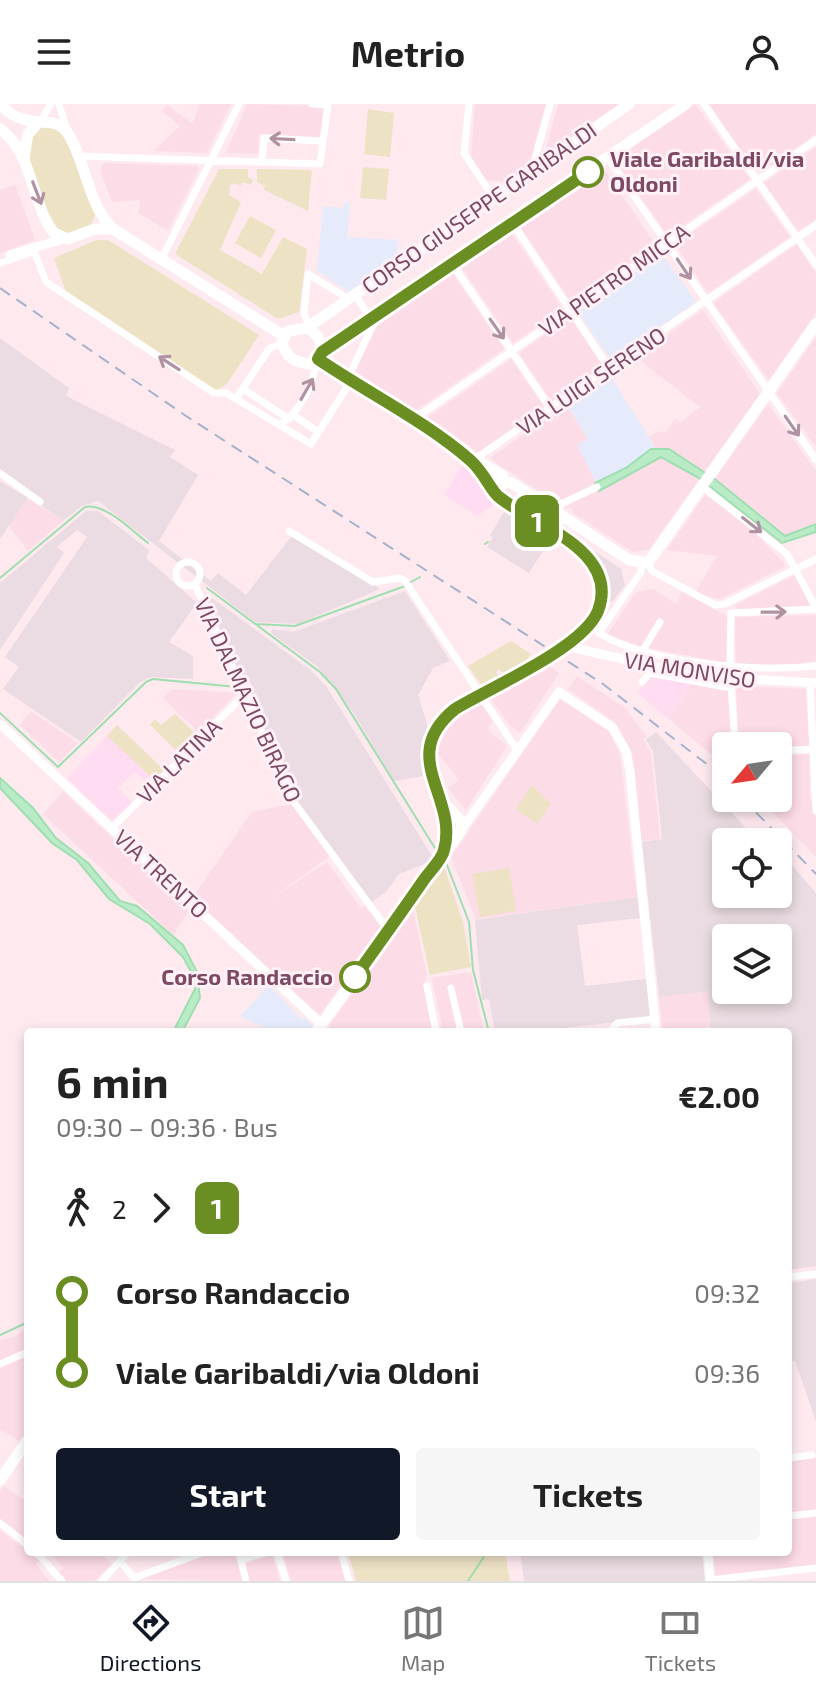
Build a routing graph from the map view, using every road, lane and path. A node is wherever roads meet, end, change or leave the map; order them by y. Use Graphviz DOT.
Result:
graph roads {
  1 [pos="0,104"];
  2 [pos="51,104"];
  3 [pos="59,104"];
  4 [pos="239,104"];
  5 [pos="312,104"];
  6 [pos="328,104"];
  7 [pos="469,104"];
  8 [pos="550,104"];
  9 [pos="629,104"];
  10 [pos="686,104"];
  11 [pos="704,104"];
  12 [pos="38,123"];
  13 [pos="0,129"];
  14 [pos="67,132"];
  15 [pos="816,140"];
  16 [pos="323,141"];
  17 [pos="78,156"];
  18 [pos="608,158"];
  19 [pos="24,159"];
  20 [pos="211,160"];
  21 [pos="262,161"];
  22 [pos="531,172"];
  23 [pos="757,180"];
  24 [pos="493,197"];
  25 [pos="97,209"];
  26 [pos="513,224"];
  27 [pos="816,225"];
  28 [pos="50,228"];
  29 [pos="113,229"];
  30 [pos="91,230"];
  31 [pos="797,238"];
  32 [pos="63,239"];
  33 [pos="47,241"];
  34 [pos="666,243"];
  35 [pos="34,251"];
  36 [pos="10,255"];
  37 [pos="161,260"];
  38 [pos="1,263"];
  39 [pos="453,265"];
  40 [pos="816,265"];
  41 [pos="351,296"];
  42 [pos="706,302"];
  43 [pos="571,309"];
  44 [pos="374,319"];
  45 [pos="816,324"];
  46 [pos="308,327"];
  47 [pos="283,340"];
  48 [pos="513,351"];
  49 [pos="318,358"];
  50 [pos="609,368"];
  51 [pos="351,381"];
  52 [pos="243,389"];
  53 [pos="768,392"];
  54 [pos="236,399"];
  55 [pos="551,409"];
  56 [pos="290,416"];
  57 [pos="412,420"];
  58 [pos="281,424"];
  59 [pos="318,432"];
  60 [pos="471,459"];
  61 [pos="816,460"];
  62 [pos="0,473"];
  63 [pos="705,481"];
  64 [pos="497,482"];
  65 [pos="597,487"];
  66 [pos="40,502"];
  67 [pos="551,509"];
  68 [pos="289,531"];
  69 [pos="816,559"];
  70 [pos="639,562"];
  71 [pos="796,569"];
  72 [pos="195,585"];
  73 [pos="725,604"];
  74 [pos="816,608"];
  75 [pos="731,613"];
  76 [pos="660,622"];
  77 [pos="565,646"];
  78 [pos="643,650"];
  79 [pos="816,666"];
  80 [pos="730,667"];
  81 [pos="642,682"];
  82 [pos="813,683"];
  83 [pos="732,684"];
  84 [pos="247,697"];
  85 [pos="0,724"];
  86 [pos="734,732"];
  87 [pos="812,749"];
  88 [pos="517,750"];
  89 [pos="792,750"];
  90 [pos="816,811"];
  91 [pos="455,826"];
  92 [pos="112,828"];
  93 [pos="388,930"];
  94 [pos="427,986"];
  95 [pos="451,988"];
  96 [pos="655,1019"];
  97 [pos="321,1028"];
  98 [pos="323,1028"];
  99 [pos="435,1028"];
  100 [pos="460,1028"];
  101 [pos="613,1028"];
  102 [pos="656,1028"];
  103 [pos="816,1274"];
  104 [pos="792,1277"];
  105 [pos="24,1354"];
  106 [pos="0,1364"];
  107 [pos="24,1445"];
  108 [pos="812,1455"];
  109 [pos="792,1458"];
  110 [pos="1,1476"];
  111 [pos="816,1513"];
  112 [pos="792,1516"];
  113 [pos="0,1523"];
  114 [pos="24,1542"];
  115 [pos="40,1556"];
  116 [pos="124,1556"];
  117 [pos="194,1556"];
  118 [pos="240,1556"];
  119 [pos="278,1556"];
  120 [pos="342,1556"];
  121 [pos="708,1556"];
  122 [pos="120,1561"];
  123 [pos="816,1568"];
  124 [pos="135,1580"];
  125 [pos="62,1581"];
  126 [pos="102,1581"];
  127 [pos="246,1581"];
  128 [pos="286,1581"];
  129 [pos="349,1581"];
  130 [pos="710,1581"];
  1 -- 12 [label="main road"];
  2 -- 12 [label="street"];
  3 -- 14 [label="street"];
  4 -- 20 [label="street"];
  5 -- 6 [label="street"];
  6 -- 16 [label="street"];
  7 -- 24 [label="street"];
  8 -- 22 [label="street"];
  9 -- 22 [label="main road, CORSO GIUSEPPE GARIBALDI"];
  10 -- 18 [label="main road, CORSO GIUSEPPE GARIBALDI"];
  11 -- 23 [label="street"];
  12 -- 14 [label="main road"];
  12 -- 19 [label="main road"];
  13 -- 19 [label="main road"];
  14 -- 17 [label="main road"];
  15 -- 23 [label="street, VIA PIETRO MICCA"];
  16 -- 21 [label="street"];
  16 -- 21 [label="street, one-way"];
  17 -- 20 [label="street"];
  17 -- 25 [label="main road"];
  18 -- 26 [label="main road, CORSO GIUSEPPE GARIBALDI"];
  18 -- 34 [label="street"];
  19 -- 28 [label="main road, one-way"];
  20 -- 21 [label="street"];
  20 -- 37 [label="street"];
  22 -- 24 [label="main road, CORSO GIUSEPPE GARIBALDI"];
  23 -- 31 [label="street"];
  23 -- 34 [label="street, VIA PIETRO MICCA"];
  24 -- 41 [label="main road, CORSO GIUSEPPE GARIBALDI"];
  25 -- 29 [label="main road"];
  25 -- 30 [label="main road"];
  26 -- 39 [label="main road, CORSO GIUSEPPE GARIBALDI"];
  26 -- 43 [label="street"];
  27 -- 31 [label="street, VIA LUIGI SERENO"];
  28 -- 32 [label="main road"];
  28 -- 33 [label="street"];
  29 -- 30 [label="main road"];
  29 -- 37 [label="main road"];
  30 -- 32 [label="main road"];
  31 -- 40 [label="street"];
  31 -- 42 [label="street, VIA LUIGI SERENO"];
  32 -- 33 [label="street"];
  33 -- 35 [label="street"];
  33 -- 36 [label="street"];
  34 -- 42 [label="street, one-way"];
  34 -- 43 [label="street, VIA PIETRO MICCA"];
  35 -- 38 [label="street"];
  54 -- 35 [label="street, one-way"];
  37 -- 47 [label="main road"];
  39 -- 44 [label="main road, CORSO GIUSEPPE GARIBALDI"];
  39 -- 48 [label="street, one-way"];
  41 -- 44 [label="street, CORSO GIUSEPPE GARIBALDI"];
  41 -- 46 [label="main road"];
  41 -- 46 [label="street"];
  42 -- 50 [label="street, VIA LUIGI SERENO"];
  42 -- 53 [label="street"];
  43 -- 48 [label="street, VIA PIETRO MICCA"];
  43 -- 50 [label="street"];
  44 -- 49 [label="main road"];
  44 -- 51 [label="street"];
  45 -- 53 [label="main road"];
  46 -- 47 [label="main road"];
  46 -- 49 [label="main road"];
  47 -- 49 [label="main road"];
  47 -- 52 [label="street"];
  48 -- 55 [label="street"];
  48 -- 57 [label="street, VIA PIETRO MICCA"];
  49 -- 51 [label="main road"];
  56 -- 49 [label="street, one-way"];
  50 -- 55 [label="street, VIA LUIGI SERENO"];
  51 -- 57 [label="main road"];
  51 -- 59 [label="street"];
  52 -- 54 [label="street"];
  52 -- 56 [label="street"];
  53 -- 61 [label="street, one-way"];
  53 -- 63 [label="main road"];
  54 -- 58 [label="street"];
  55 -- 60 [label="street, VIA LUIGI SERENO"];
  56 -- 58 [label="street"];
  56 -- 59 [label="street"];
  57 -- 60 [label="main road"];
  58 -- 59 [label="street"];
  60 -- 64 [label="main road"];
  62 -- 66 [label="street"];
  63 -- 70 [label="main road"];
  63 -- 71 [label="street, one-way"];
  64 -- 67 [label="main road"];
  64 -- 77 [label="main road"];
  65 -- 67 [label="street"];
  67 -- 70 [label="main road"];
  68 -- 88 [label="street"];
  69 -- 71 [label="street"];
  70 -- 73 [label="street"];
  70 -- 78 [label="street"];
  71 -- 73 [label="street"];
  71 -- 74 [label="street"];
  72 -- 84 [label="street, VIA DALMAZIO BIRAGO"];
  73 -- 75 [label="street"];
  75 -- 74 [label="street, one-way"];
  75 -- 80 [label="street"];
  76 -- 78 [label="street"];
  77 -- 83 [label="street, VIA MONVISO"];
  77 -- 91 [label="main road"];
  78 -- 80 [label="street"];
  79 -- 80 [label="street"];
  81 -- 83 [label="street, VIA MONVISO"];
  82 -- 83 [label="street, VIA MONVISO"];
  82 -- 87 [label="street"];
  83 -- 86 [label="street"];
  84 -- 92 [label="street, VIA LATINA"];
  84 -- 93 [label="street, VIA DALMAZIO BIRAGO"];
  85 -- 92 [label="street, VIA TRENTO"];
  87 -- 89 [label="street"];
  87 -- 90 [label="street"];
  88 -- 91 [label="street"];
  88 -- 96 [label="street"];
  91 -- 93 [label="main road"];
  92 -- 97 [label="street, VIA TRENTO"];
  93 -- 98 [label="main road"];
  94 -- 99 [label="street"];
  95 -- 100 [label="street"];
  96 -- 101 [label="street"];
  96 -- 102 [label="street"];
  103 -- 104 [label="street"];
  105 -- 106 [label="street"];
  107 -- 110 [label="main road"];
  108 -- 109 [label="street"];
  111 -- 112 [label="street"];
  113 -- 114 [label="street"];
  115 -- 125 [label="street"];
  116 -- 122 [label="street"];
  117 -- 124 [label="street"];
  118 -- 127 [label="street"];
  119 -- 128 [label="street"];
  120 -- 129 [label="street"];
  121 -- 130 [label="street"];
  122 -- 124 [label="street"];
  122 -- 126 [label="street"];
  123 -- 130 [label="street"];
}
